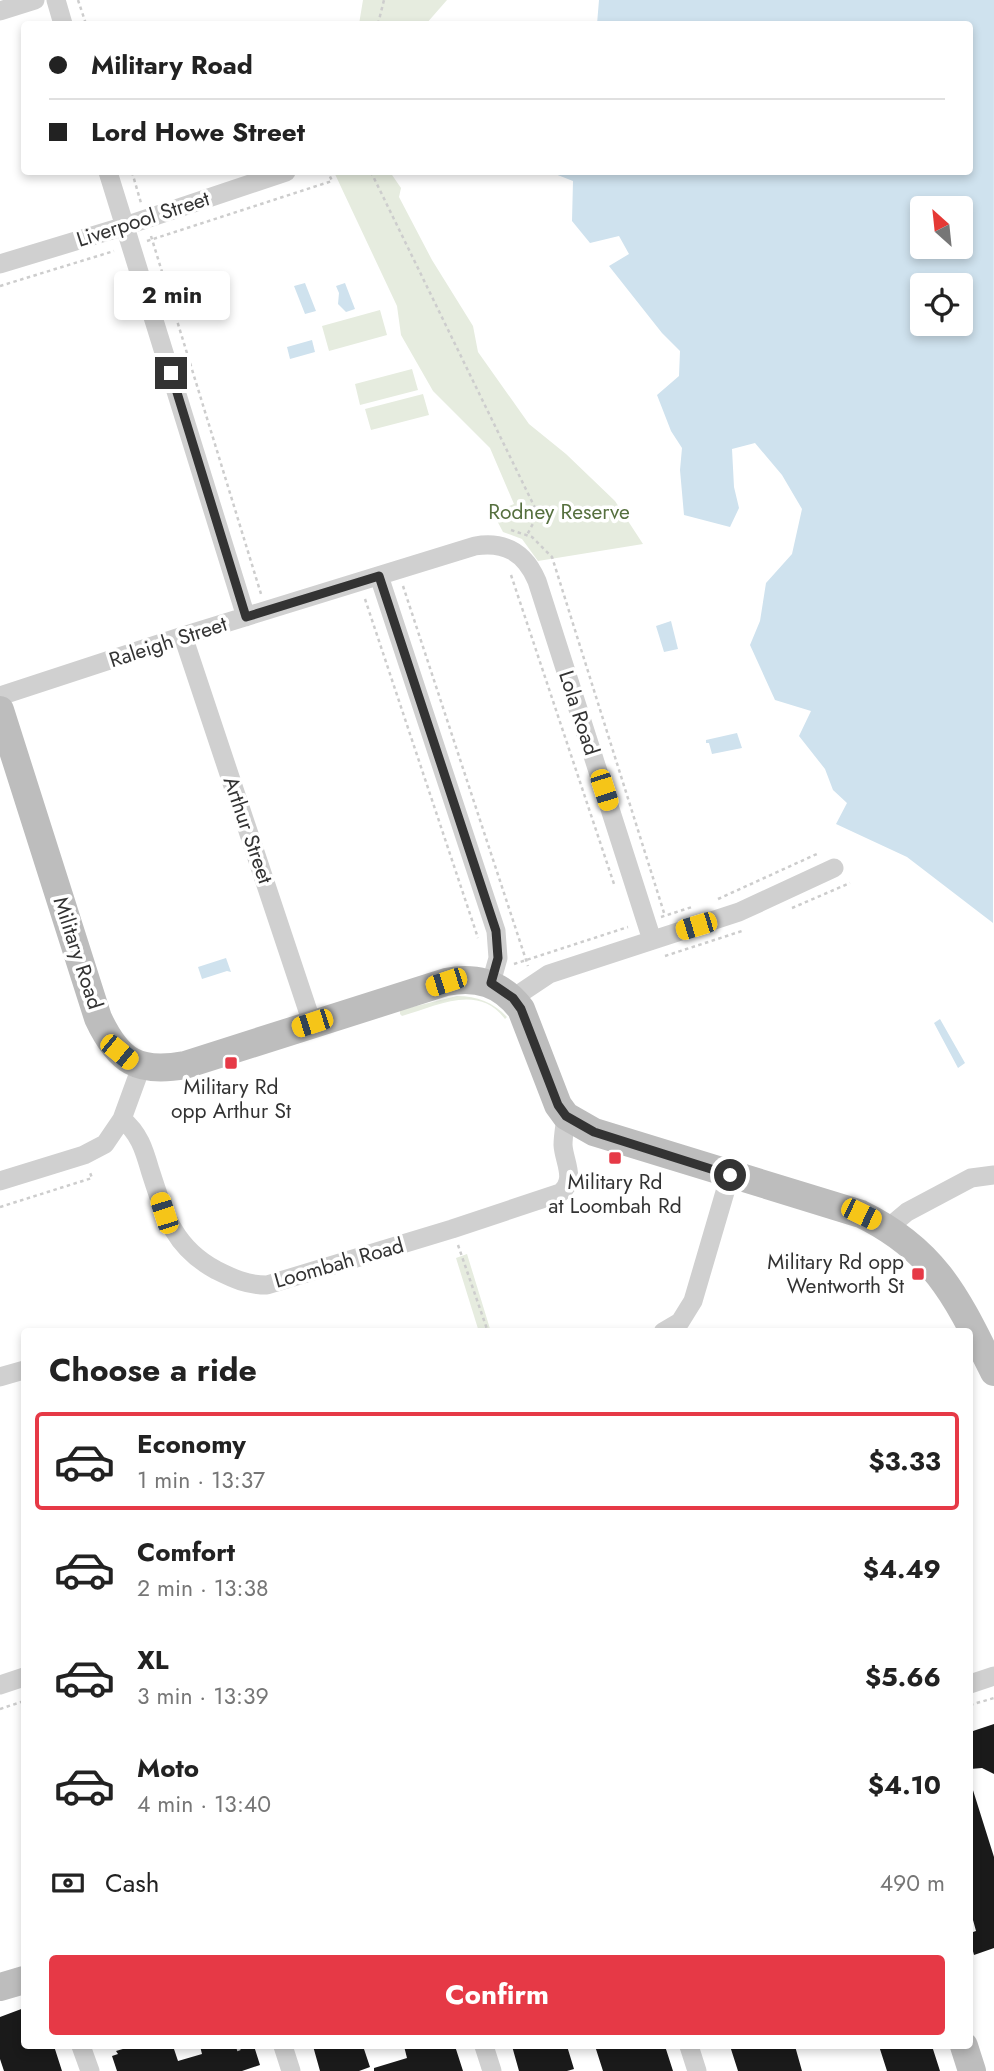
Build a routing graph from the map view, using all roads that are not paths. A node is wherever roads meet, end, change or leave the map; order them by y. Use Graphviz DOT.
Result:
graph roads {
  1 [pos="36,0"];
  2 [pos="56,0"];
  3 [pos="0,11"];
  4 [pos="62,21"];
  5 [pos="109,175"];
  6 [pos="277,175"];
  7 [pos="125,226"];
  8 [pos="0,264"];
  9 [pos="524,560"];
  10 [pos="388,573"];
  11 [pos="246,617"];
  12 [pos="183,636"];
  13 [pos="0,696"];
  14 [pos="0,710"];
  15 [pos="834,869"];
  16 [pos="652,940"];
  17 [pos="505,982"];
  18 [pos="312,1023"];
  19 [pos="141,1067"];
  20 [pos="566,1116"];
  21 [pos="122,1119"];
  22 [pos="730,1175"];
  23 [pos="994,1175"];
  24 [pos="0,1181"];
  25 [pos="888,1228"];
  26 [pos="670,1328"];
  27 [pos="971,1328"];
  28 [pos="973,1332"];
  29 [pos="21,1371"];
  30 [pos="994,1372"];
  31 [pos="0,1377"];
  32 [pos="994,1676"];
  33 [pos="21,1678"];
  34 [pos="973,1683"];
  35 [pos="0,1685"];
  36 [pos="21,1981"];
  37 [pos="0,1987"];
  38 [pos="82,2049"];
  39 [pos="284,2049"];
  40 [pos="485,2049"];
  41 [pos="690,2049"];
  42 [pos="965,2049"];
  43 [pos="90,2071"];
  44 [pos="291,2071"];
  45 [pos="492,2071"];
  46 [pos="697,2071"];
  47 [pos="972,2071"];
  1 -- 3 [label="street"];
  2 -- 4 [label="street"];
  5 -- 7 [label="street"];
  6 -- 7 [label="street, Liverpool Street"];
  7 -- 8 [label="street, Liverpool Street"];
  7 -- 11 [label="street"];
  9 -- 10 [label="street, Raleigh Street"];
  9 -- 16 [label="street, Lola Road"];
  10 -- 11 [label="street, Raleigh Street"];
  10 -- 17 [label="street"];
  11 -- 12 [label="street, Raleigh Street"];
  12 -- 13 [label="street, Raleigh Street"];
  12 -- 18 [label="street, Arthur Street"];
  14 -- 19 [label="street, Military Road"];
  15 -- 16 [label="street"];
  16 -- 17 [label="street"];
  17 -- 18 [label="street"];
  17 -- 20 [label="street"];
  18 -- 19 [label="street"];
  19 -- 21 [label="street"];
  20 -- 21 [label="street, Loombah Road"];
  20 -- 22 [label="street"];
  21 -- 24 [label="street"];
  22 -- 25 [label="street"];
  22 -- 26 [label="street"];
  23 -- 25 [label="street"];
  25 -- 27 [label="street"];
  28 -- 30 [label="street"];
  29 -- 31 [label="street"];
  32 -- 34 [label="street"];
  33 -- 35 [label="street"];
  36 -- 37 [label="street"];
  38 -- 43 [label="street"];
  39 -- 44 [label="street"];
  40 -- 45 [label="street"];
  41 -- 46 [label="street"];
  42 -- 47 [label="street"];
}
